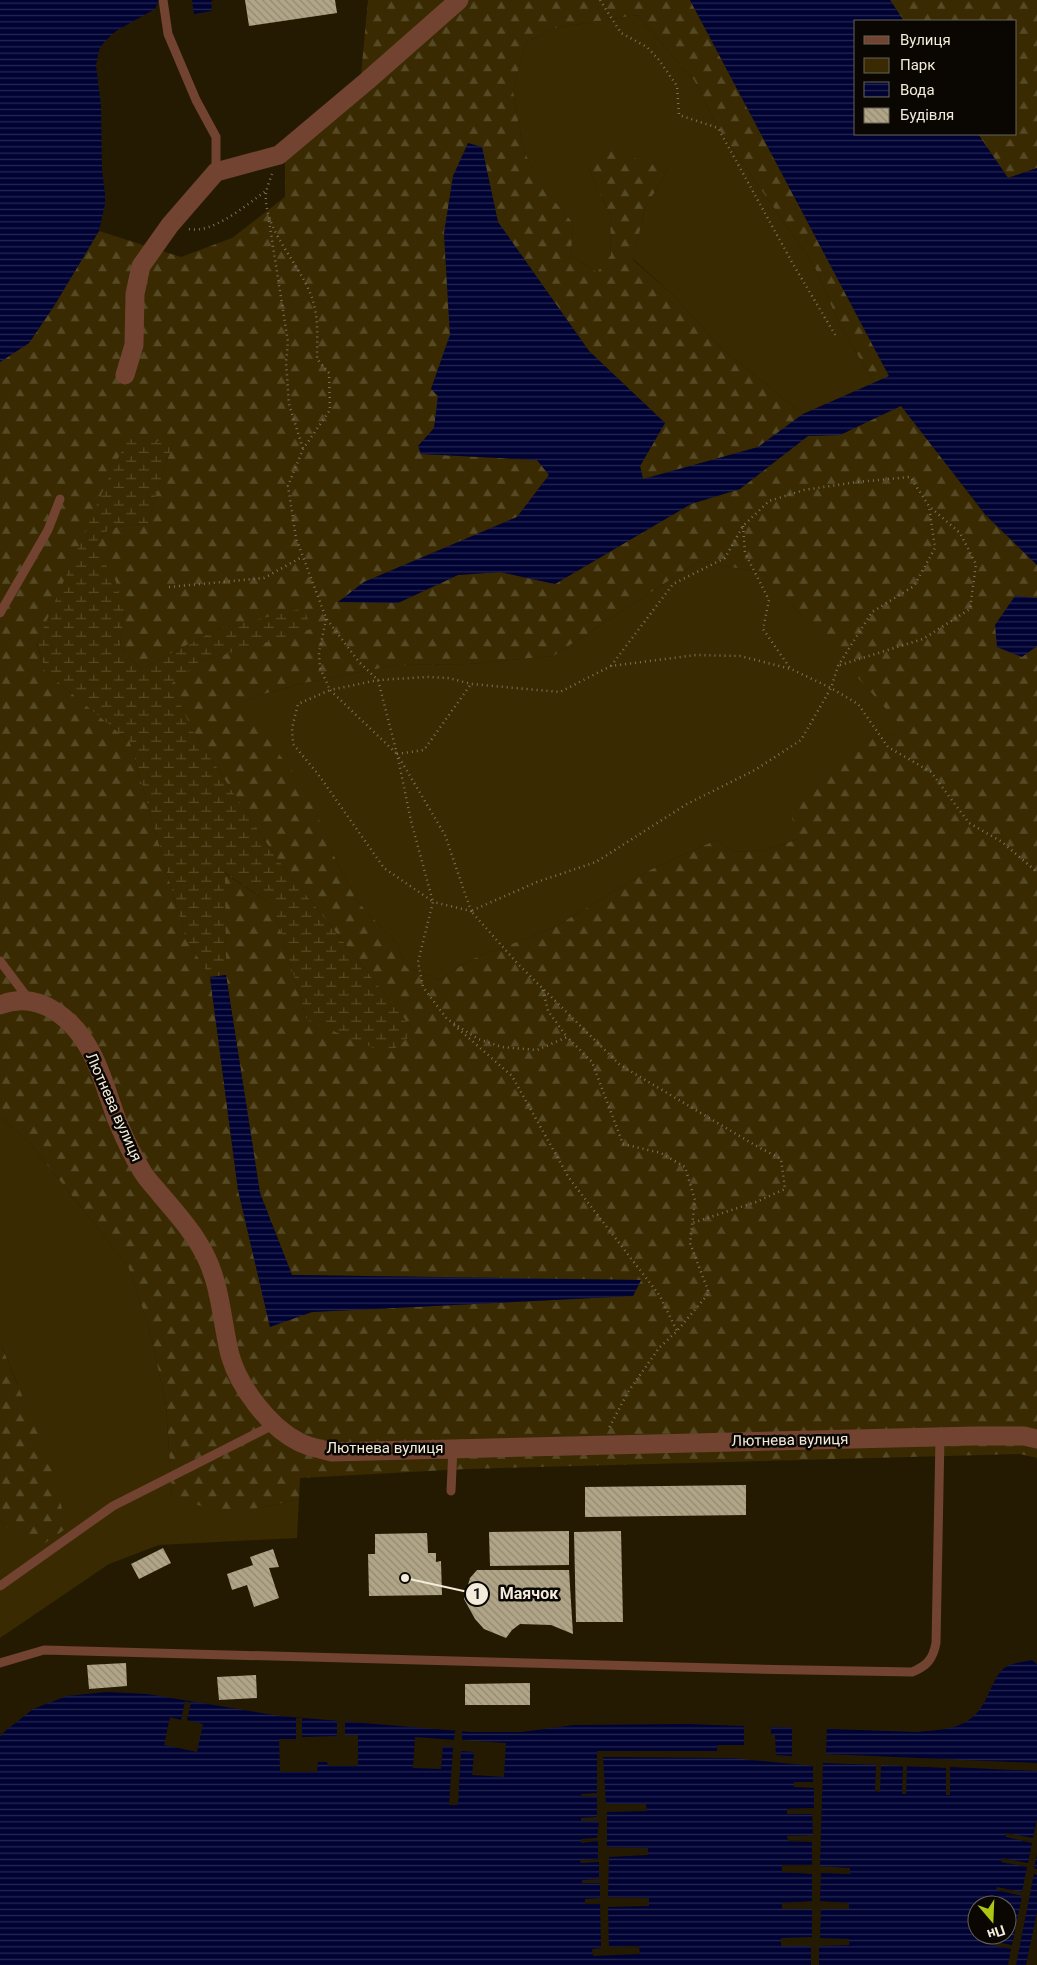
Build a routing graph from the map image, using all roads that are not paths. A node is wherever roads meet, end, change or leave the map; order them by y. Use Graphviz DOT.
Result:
graph roads {
  1 [pos="163,0"];
  2 [pos="459,0"];
  3 [pos="216,172"];
  4 [pos="125,375"];
  5 [pos="60,499"];
  6 [pos="0,613"];
  7 [pos="0,961"];
  8 [pos="30,1001"];
  9 [pos="0,1005"];
  10 [pos="273,1425"];
  11 [pos="940,1437"];
  12 [pos="1037,1439"];
  13 [pos="452,1448"];
  14 [pos="451,1491"];
  15 [pos="0,1586"];
  16 [pos="0,1663"];
  1 -- 3 [label="lane"];
  2 -- 3 [label="street"];
  3 -- 4 [label="street"];
  5 -- 6 [label="lane"];
  7 -- 8 [label="lane"];
  8 -- 9 [label="street, Лютнева вулиця"];
  8 -- 10 [label="street, Лютнева вулиця"];
  10 -- 13 [label="street, Лютнева вулиця"];
  10 -- 15 [label="lane"];
  11 -- 12 [label="street, Лютнева вулиця"];
  11 -- 13 [label="street, Лютнева вулиця"];
  11 -- 16 [label="lane"];
  13 -- 14 [label="lane"];
}
